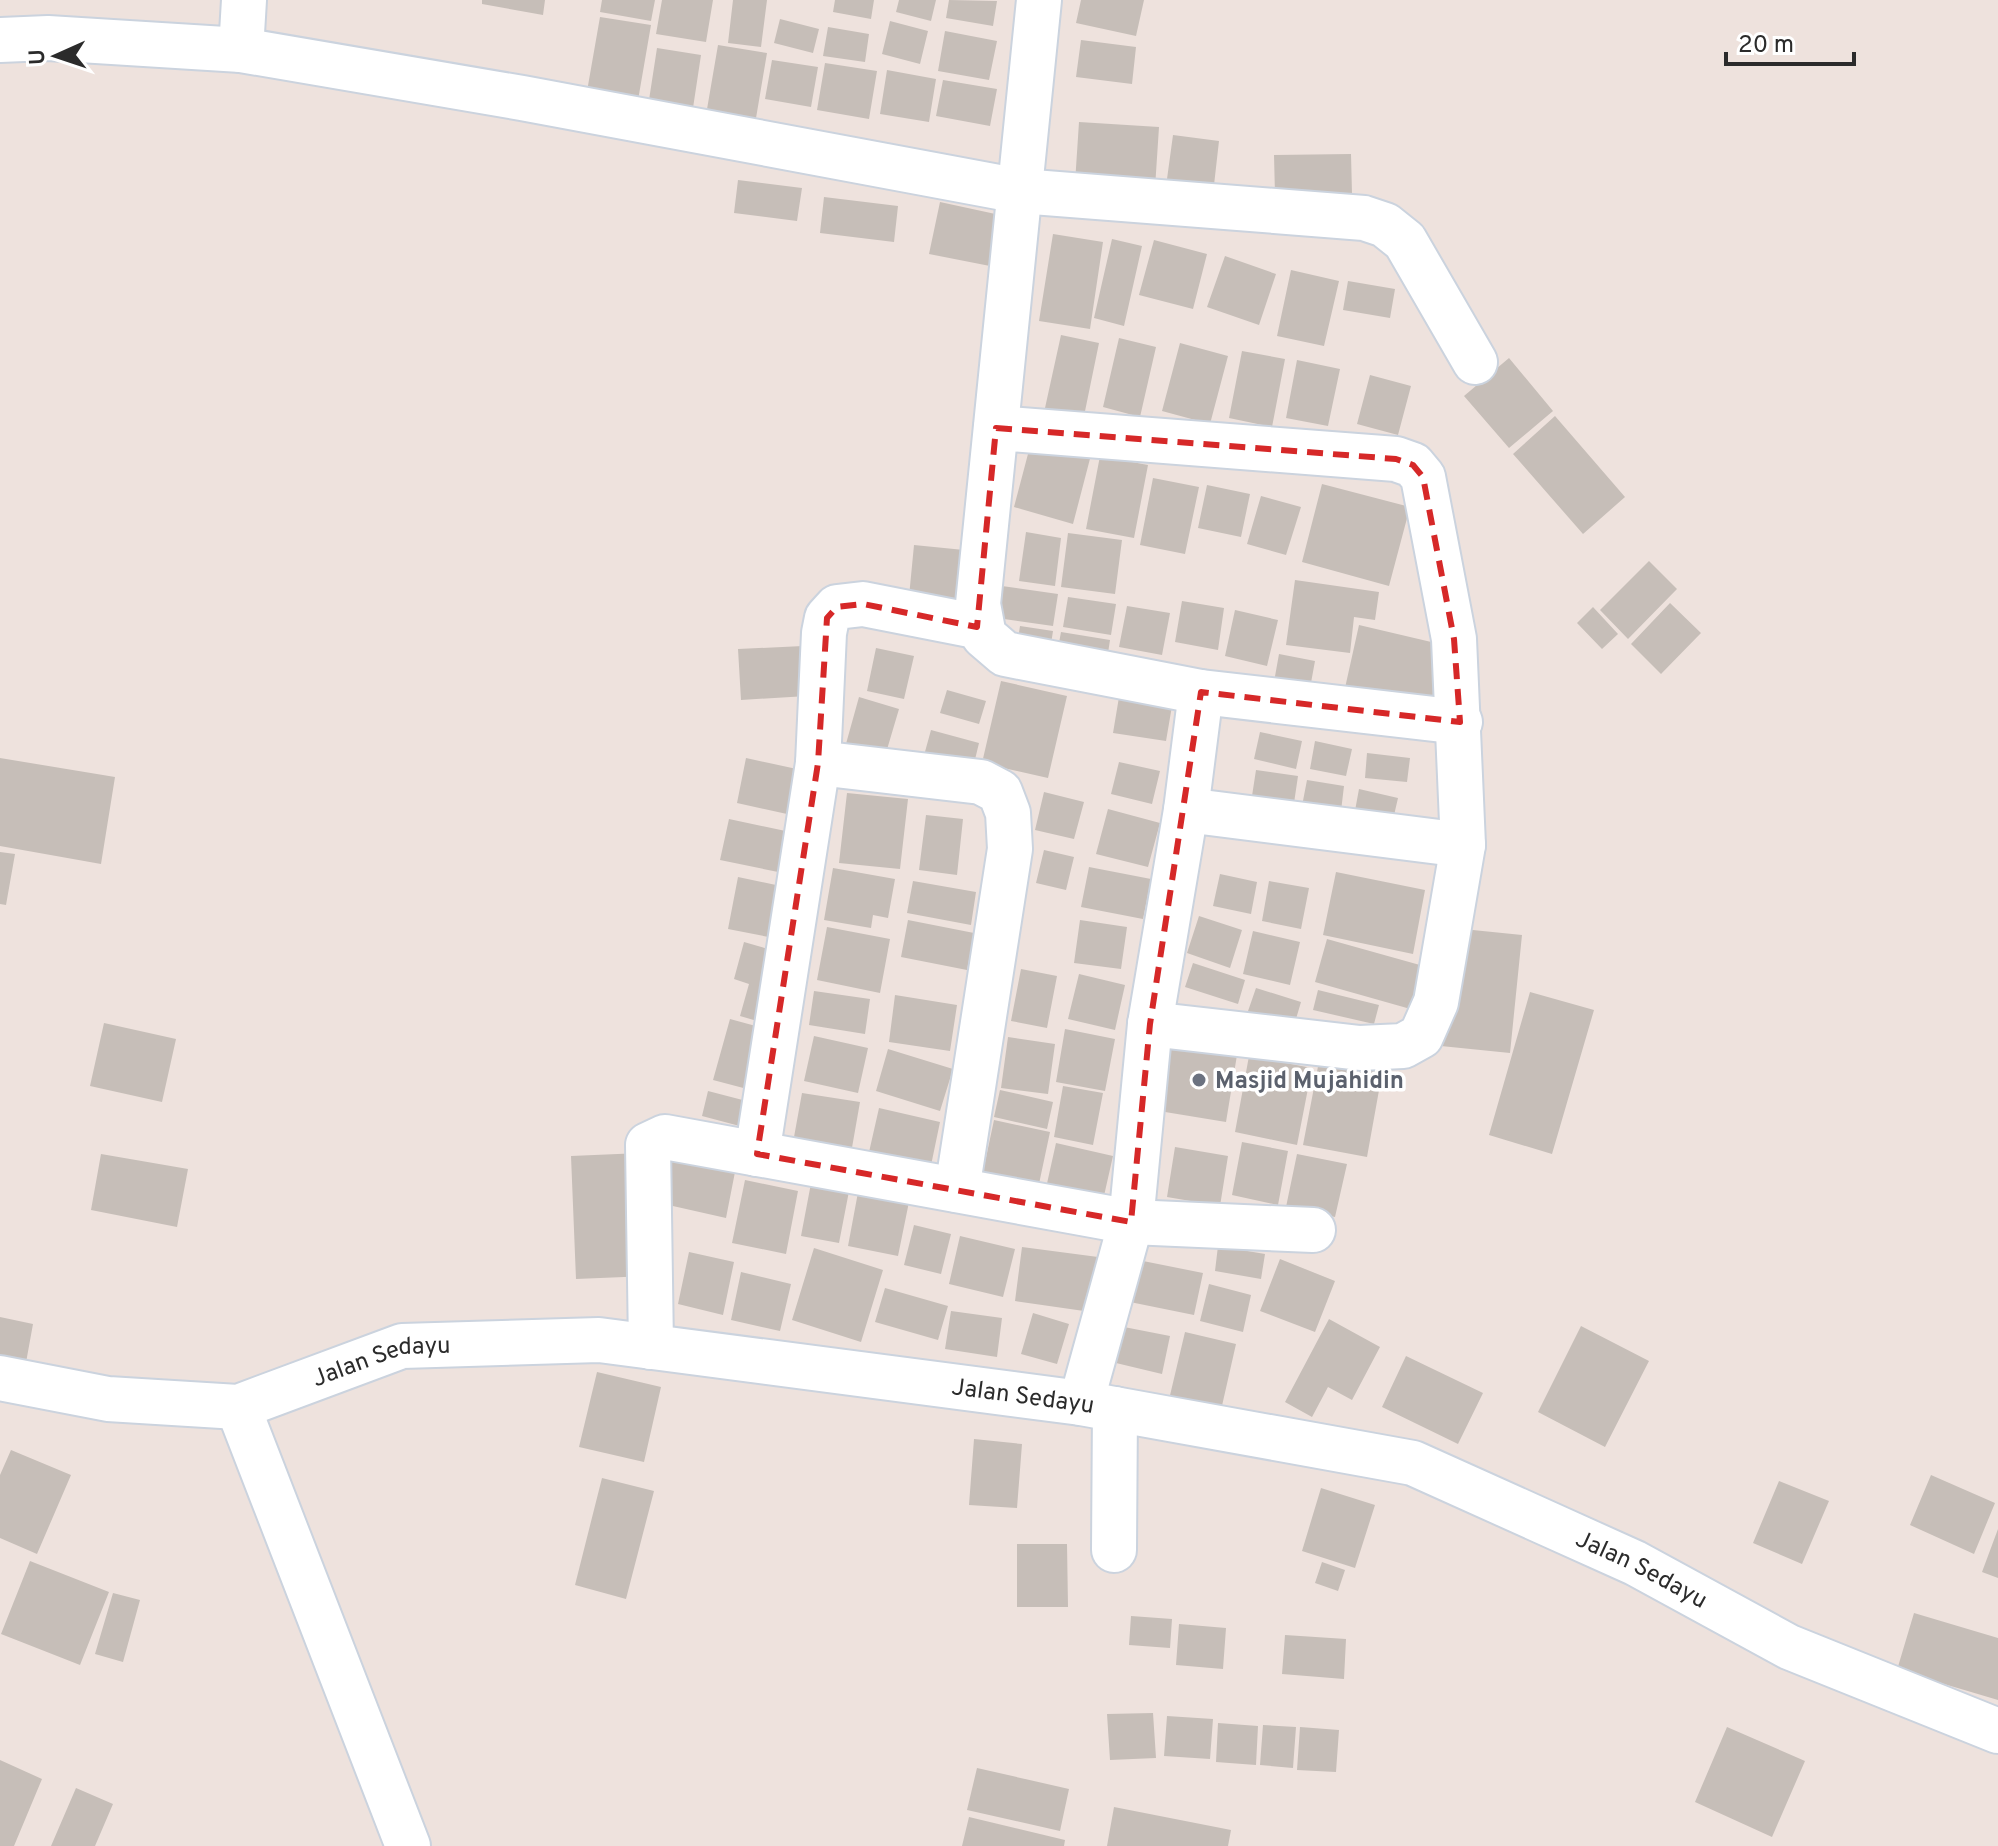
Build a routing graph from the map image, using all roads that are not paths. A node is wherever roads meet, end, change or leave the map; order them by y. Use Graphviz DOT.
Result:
graph roads {
  1 [pos="244,0"];
  2 [pos="1039,0"];
  3 [pos="0,40"];
  4 [pos="241,50"];
  5 [pos="1020,191"];
  6 [pos="1475,362"];
  7 [pos="996,428"];
  8 [pos="980,627"];
  9 [pos="1201,692"];
  10 [pos="1460,722"];
  11 [pos="818,763"];
  12 [pos="1186,810"];
  13 [pos="1463,845"];
  14 [pos="1150,1024"];
  15 [pos="757,1154"];
  16 [pos="957,1190"];
  17 [pos="1131,1222"];
  18 [pos="1313,1230"];
  19 [pos="651,1347"];
  20 [pos="0,1378"];
  21 [pos="1098,1406"];
  22 [pos="238,1407"];
  23 [pos="1114,1550"];
  24 [pos="1998,1731"];
  25 [pos="408,1846"];
  1 -- 4 [label="street"];
  2 -- 5 [label="street"];
  3 -- 4 [label="street"];
  4 -- 5 [label="street"];
  5 -- 6 [label="street"];
  5 -- 7 [label="street"];
  7 -- 8 [label="street"];
  7 -- 10 [label="street"];
  8 -- 9 [label="street"];
  8 -- 11 [label="street"];
  9 -- 10 [label="street"];
  9 -- 12 [label="street"];
  10 -- 13 [label="street"];
  11 -- 15 [label="street"];
  11 -- 16 [label="street"];
  12 -- 13 [label="street"];
  12 -- 14 [label="street"];
  13 -- 14 [label="street"];
  14 -- 17 [label="street"];
  15 -- 16 [label="street"];
  15 -- 19 [label="street"];
  16 -- 17 [label="street"];
  17 -- 18 [label="street"];
  17 -- 21 [label="street"];
  19 -- 21 [label="street, Jalan Sedayu"];
  19 -- 22 [label="street, Jalan Sedayu"];
  20 -- 22 [label="street, Jalan Sedayu"];
  21 -- 23 [label="street"];
  21 -- 24 [label="street, Jalan Sedayu"];
  22 -- 25 [label="street"];
}
